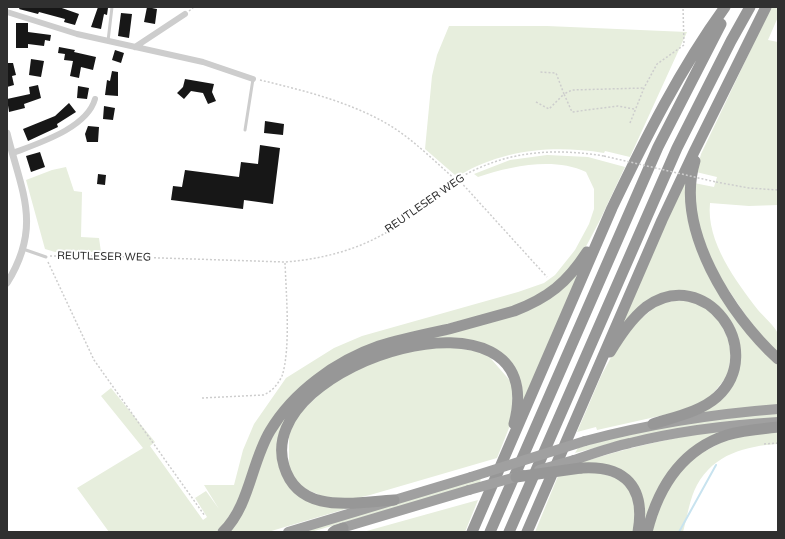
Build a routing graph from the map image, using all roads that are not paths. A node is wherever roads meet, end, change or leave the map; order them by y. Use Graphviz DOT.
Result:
graph roads {
  1 [pos="112,7"];
  2 [pos="725,7"];
  3 [pos="729,7"];
  4 [pos="750,7"];
  5 [pos="766,7"];
  6 [pos="7,12"];
  7 [pos="185,14"];
  8 [pos="108,41"];
  9 [pos="134,47"];
  10 [pos="252,79"];
  11 [pos="95,99"];
  12 [pos="720,99"];
  13 [pos="245,130"];
  14 [pos="7,133"];
  15 [pos="13,153"];
  16 [pos="612,208"];
  17 [pos="23,249"];
  18 [pos="46,257"];
  19 [pos="7,283"];
  20 [pos="778,359"];
  21 [pos="591,381"];
  22 [pos="778,409"];
  23 [pos="778,422"];
  24 [pos="653,424"];
  25 [pos="778,427"];
  26 [pos="504,461"];
  27 [pos="577,464"];
  28 [pos="516,477"];
  29 [pos="394,500"];
  30 [pos="338,530"];
  31 [pos="223,532"];
  32 [pos="288,532"];
  33 [pos="329,532"];
  34 [pos="472,532"];
  35 [pos="490,532"];
  36 [pos="509,532"];
  37 [pos="528,532"];
  38 [pos="638,532"];
  39 [pos="647,532"];
  1 -- 8 [label="lane"];
  2 -- 16 [label="highway"];
  3 -- 35 [label="highway"];
  4 -- 36 [label="highway"];
  5 -- 12 [label="highway"];
  6 -- 8 [label="street"];
  7 -- 9 [label="street"];
  8 -- 9 [label="street"];
  9 -- 10 [label="street"];
  10 -- 13 [label="lane"];
  11 -- 15 [label="street"];
  12 -- 20 [label="highway"];
  12 -- 21 [label="highway"];
  14 -- 15 [label="street"];
  15 -- 17 [label="street"];
  16 -- 26 [label="highway"];
  16 -- 31 [label="highway"];
  17 -- 18 [label="lane, REUTLESER WEG"];
  17 -- 19 [label="street"];
  21 -- 24 [label="highway"];
  21 -- 37 [label="highway"];
  22 -- 24 [label="highway"];
  23 -- 27 [label="highway"];
  24 -- 29 [label="highway, bridge"];
  25 -- 39 [label="highway"];
  26 -- 29 [label="highway"];
  26 -- 34 [label="highway"];
  27 -- 28 [label="highway, bridge"];
  27 -- 38 [label="highway"];
  28 -- 30 [label="highway, bridge"];
  29 -- 32 [label="highway"];
  30 -- 33 [label="highway"];
}
